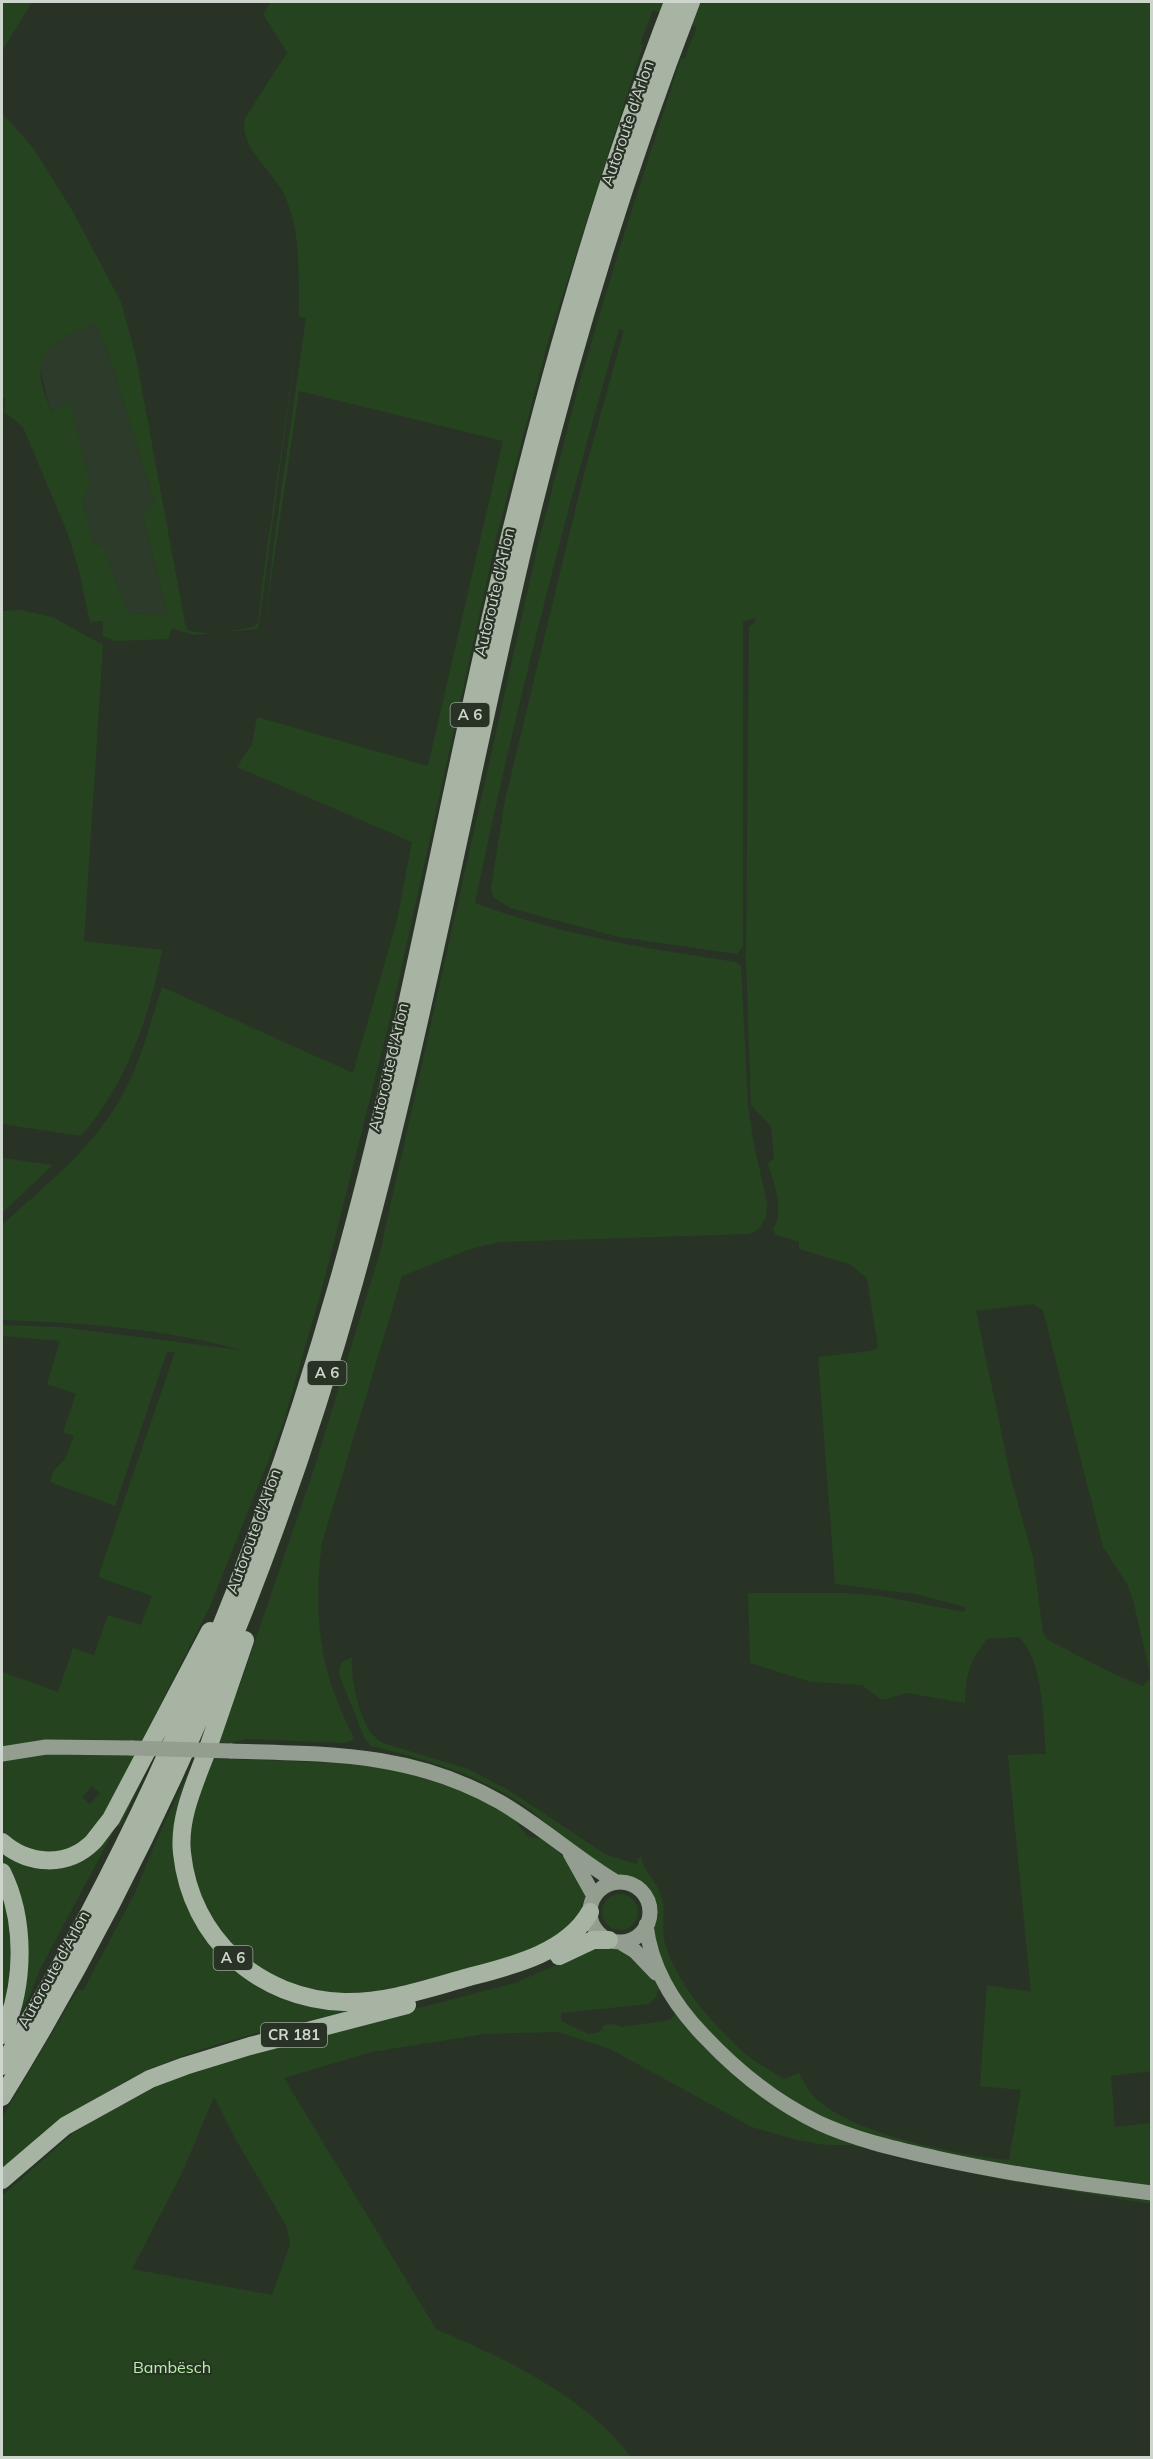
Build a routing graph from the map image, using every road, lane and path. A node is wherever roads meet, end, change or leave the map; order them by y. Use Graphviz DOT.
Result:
graph roads {
  1 [pos="673,2"];
  2 [pos="691,2"];
  3 [pos="663,52"];
  4 [pos="267,1552"];
  5 [pos="226,1617"];
  6 [pos="3,1755"];
  7 [pos="2,1842"];
  8 [pos="568,1851"];
  9 [pos="2,1872"];
  10 [pos="616,1882"];
  11 [pos="592,1904"];
  12 [pos="646,1925"];
  13 [pos="615,1941"];
  14 [pos="662,1979"];
  15 [pos="2,2035"];
  16 [pos="2,2066"];
  17 [pos="2,2097"];
  18 [pos="2,2180"];
  19 [pos="1152,2193"];
  1 -- 3 [label="highway, Autoroute d'Arlon / A 6"];
  2 -- 3 [label="highway, Autoroute d'Arlon / A 6"];
  3 -- 4 [label="highway, Autoroute d'Arlon / A 6"];
  3 -- 5 [label="highway, Autoroute d'Arlon / A 6"];
  4 -- 11 [label="highway, A 6"];
  4 -- 17 [label="highway, Autoroute d'Arlon / A 6"];
  5 -- 7 [label="highway"];
  5 -- 16 [label="highway, Autoroute d'Arlon / A 6"];
  6 -- 8 [label="main road, bridge"];
  8 -- 10 [label="main road"];
  8 -- 11 [label="main road"];
  9 -- 15 [label="highway"];
  10 -- 11 [label="main road"];
  10 -- 12 [label="main road"];
  11 -- 13 [label="main road"];
  12 -- 13 [label="main road"];
  12 -- 14 [label="main road"];
  13 -- 14 [label="main road"];
  13 -- 18 [label="highway, CR 181"];
  14 -- 19 [label="main road"];
}
